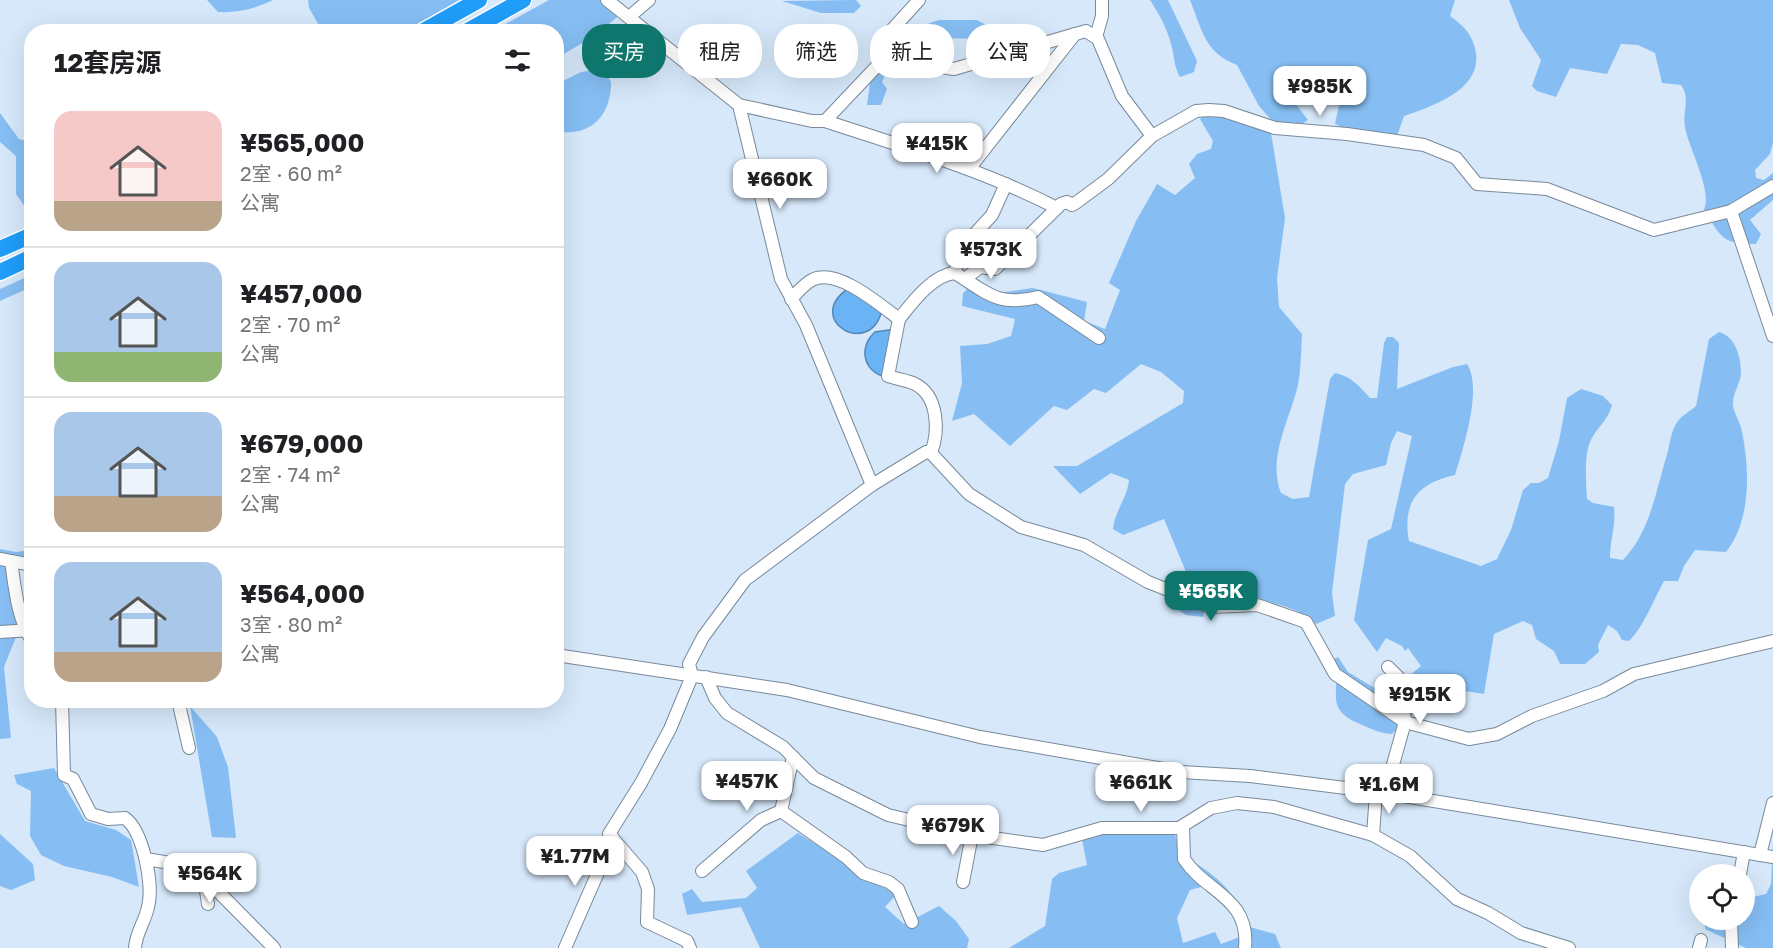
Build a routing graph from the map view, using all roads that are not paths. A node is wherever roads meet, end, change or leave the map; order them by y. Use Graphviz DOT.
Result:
graph roads {
  1 [pos="479,0"];
  2 [pos="523,0"];
  3 [pos="607,0"];
  4 [pos="649,0"];
  5 [pos="919,0"];
  6 [pos="1102,0"];
  7 [pos="629,17"];
  8 [pos="436,24"];
  9 [pos="480,24"];
  10 [pos="897,24"];
  11 [pos="1076,33"];
  12 [pos="1096,37"];
  13 [pos="954,69"];
  14 [pos="870,73"];
  15 [pos="739,105"];
  16 [pos="825,121"];
  17 [pos="1152,136"];
  18 [pos="969,169"];
  19 [pos="1006,184"];
  20 [pos="1773,186"];
  21 [pos="1057,208"];
  22 [pos="1731,210"];
  23 [pos="24,238"];
  24 [pos="0,249"];
  25 [pos="24,261"];
  26 [pos="0,272"];
  27 [pos="960,276"];
  28 [pos="791,299"];
  29 [pos="899,319"];
  30 [pos="1773,336"];
  31 [pos="1100,338"];
  32 [pos="931,453"];
  33 [pos="872,485"];
  34 [pos="6,560"];
  35 [pos="24,563"];
  36 [pos="24,619"];
  37 [pos="0,632"];
  38 [pos="24,634"];
  39 [pos="1773,641"];
  40 [pos="564,656"];
  41 [pos="1388,667"];
  42 [pos="692,676"];
  43 [pos="706,677"];
  44 [pos="63,708"];
  45 [pos="180,708"];
  46 [pos="1405,722"];
  47 [pos="189,748"];
  48 [pos="793,756"];
  49 [pos="1380,793"];
  50 [pos="1773,803"];
  51 [pos="781,811"];
  52 [pos="1183,826"];
  53 [pos="972,835"];
  54 [pos="1373,835"];
  55 [pos="613,838"];
  56 [pos="1744,852"];
  57 [pos="1767,856"];
  58 [pos="146,859"];
  59 [pos="1742,864"];
  60 [pos="702,871"];
  61 [pos="204,877"];
  62 [pos="963,882"];
  63 [pos="208,904"];
  64 [pos="912,922"];
  65 [pos="1731,930"];
  66 [pos="135,948"];
  67 [pos="274,948"];
  68 [pos="566,948"];
  69 [pos="690,948"];
  70 [pos="1245,948"];
  71 [pos="1569,948"];
  72 [pos="1732,948"];
  1 -- 8 [label="highway"];
  2 -- 9 [label="highway"];
  3 -- 7 [label="street"];
  4 -- 7 [label="street"];
  5 -- 10 [label="street"];
  6 -- 12 [label="street"];
  7 -- 15 [label="street"];
  11 -- 12 [label="street"];
  11 -- 13 [label="street"];
  11 -- 18 [label="street"];
  12 -- 17 [label="street"];
  14 -- 16 [label="street"];
  15 -- 16 [label="street"];
  15 -- 28 [label="street"];
  16 -- 18 [label="street"];
  17 -- 21 [label="street"];
  17 -- 22 [label="street"];
  18 -- 19 [label="street"];
  19 -- 21 [label="street"];
  19 -- 27 [label="street"];
  20 -- 22 [label="street"];
  21 -- 27 [label="street"];
  22 -- 30 [label="street"];
  23 -- 24 [label="highway"];
  25 -- 26 [label="highway"];
  27 -- 29 [label="street"];
  27 -- 31 [label="street"];
  28 -- 29 [label="street"];
  28 -- 33 [label="street"];
  29 -- 32 [label="street"];
  32 -- 33 [label="street"];
  32 -- 46 [label="street"];
  33 -- 42 [label="street"];
  34 -- 35 [label="street"];
  34 -- 36 [label="street"];
  37 -- 38 [label="street"];
  39 -- 46 [label="street"];
  40 -- 42 [label="street"];
  41 -- 46 [label="street"];
  42 -- 43 [label="street"];
  42 -- 55 [label="street"];
  43 -- 48 [label="street"];
  43 -- 49 [label="street"];
  44 -- 58 [label="street"];
  45 -- 47 [label="street"];
  46 -- 49 [label="street"];
  48 -- 51 [label="street"];
  48 -- 53 [label="street"];
  49 -- 54 [label="street"];
  49 -- 56 [label="street"];
  50 -- 57 [label="street"];
  51 -- 60 [label="street"];
  51 -- 64 [label="street"];
  52 -- 53 [label="street"];
  52 -- 54 [label="street"];
  52 -- 70 [label="street"];
  53 -- 62 [label="street"];
  54 -- 71 [label="street"];
  55 -- 68 [label="street"];
  55 -- 69 [label="street"];
  56 -- 57 [label="street"];
  56 -- 59 [label="street"];
  58 -- 61 [label="street"];
  58 -- 66 [label="street"];
  61 -- 63 [label="street"];
  61 -- 67 [label="street"];
  65 -- 72 [label="street"];
}
